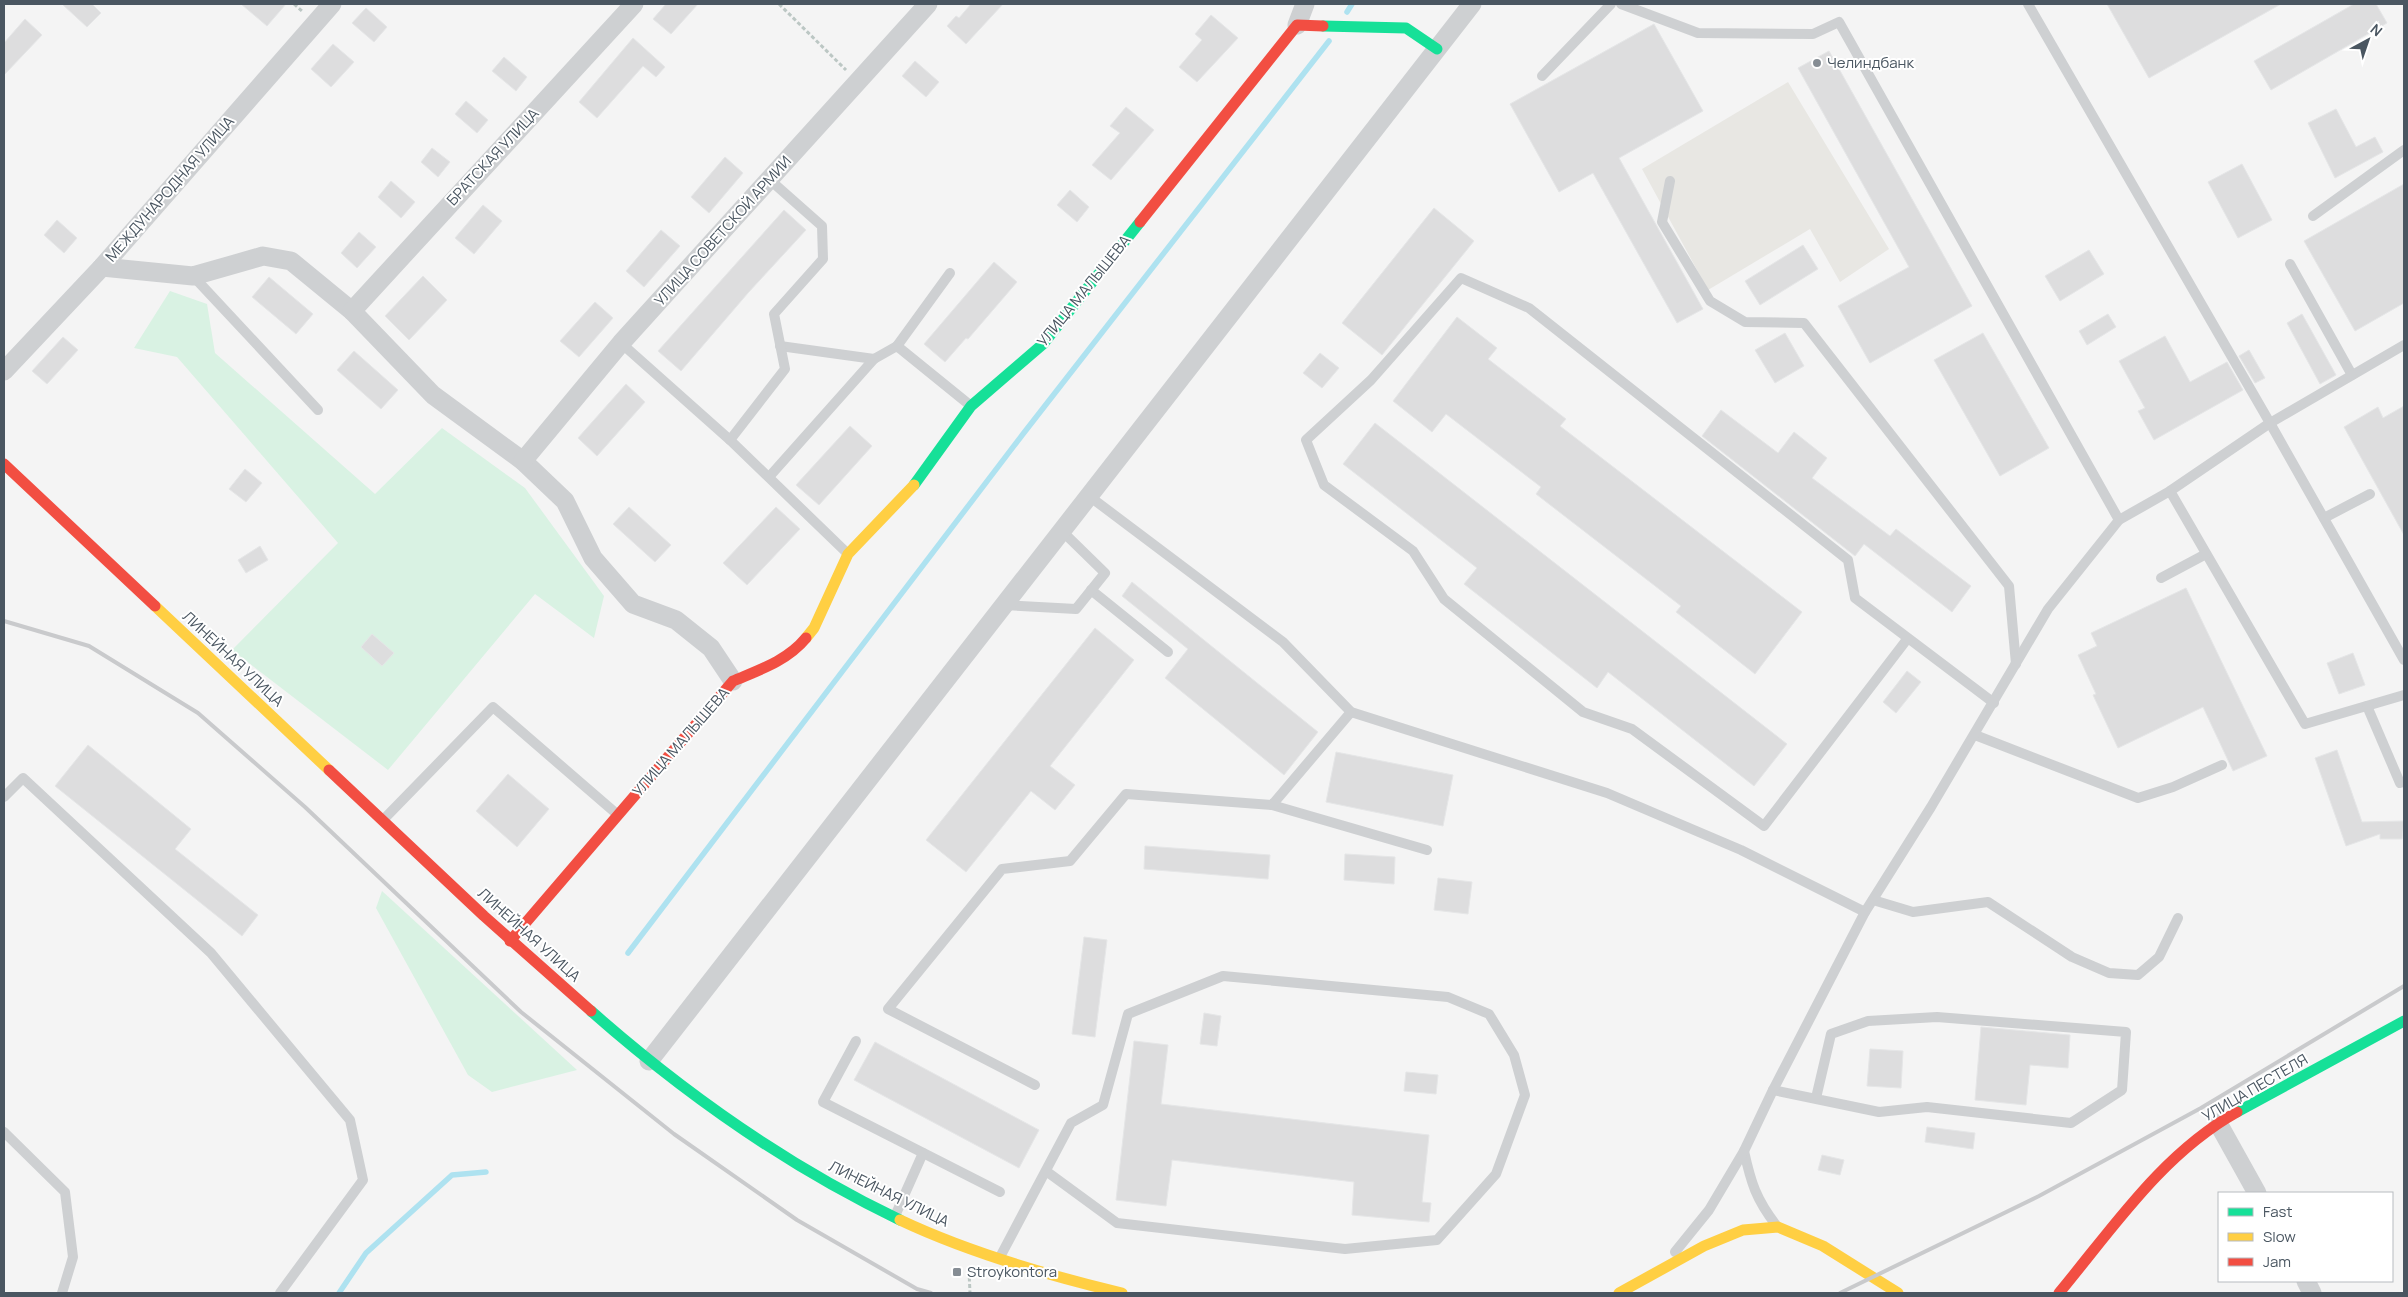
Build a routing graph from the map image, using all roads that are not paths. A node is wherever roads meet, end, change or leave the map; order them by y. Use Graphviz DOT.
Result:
graph roads {
  1 [pos="332,4"];
  2 [pos="634,4"];
  3 [pos="928,4"];
  4 [pos="1305,4"];
  5 [pos="1472,4"];
  6 [pos="1611,4"];
  7 [pos="1621,4"];
  8 [pos="2028,4"];
  9 [pos="1297,25"];
  10 [pos="1437,49"];
  11 [pos="1542,76"];
  12 [pos="2404,150"];
  13 [pos="770,180"];
  14 [pos="1670,181"];
  15 [pos="2313,216"];
  16 [pos="2290,264"];
  17 [pos="102,267"];
  18 [pos="950,273"];
  19 [pos="193,276"];
  20 [pos="352,311"];
  21 [pos="621,343"];
  22 [pos="2404,345"];
  23 [pos="780,346"];
  24 [pos="897,346"];
  25 [pos="874,359"];
  26 [pos="4,371"];
  27 [pos="2352,375"];
  28 [pos="971,406"];
  29 [pos="318,410"];
  30 [pos="2270,422"];
  31 [pos="730,440"];
  32 [pos="523,461"];
  33 [pos="4,464"];
  34 [pos="769,477"];
  35 [pos="2170,491"];
  36 [pos="2370,494"];
  37 [pos="1089,496"];
  38 [pos="2324,518"];
  39 [pos="2119,520"];
  40 [pos="1062,531"];
  41 [pos="848,554"];
  42 [pos="2206,554"];
  43 [pos="2161,578"];
  44 [pos="1091,590"];
  45 [pos="1004,605"];
  46 [pos="1908,638"];
  47 [pos="1168,652"];
  48 [pos="2404,660"];
  49 [pos="2016,664"];
  50 [pos="733,681"];
  51 [pos="2404,695"];
  52 [pos="1994,703"];
  53 [pos="2367,706"];
  54 [pos="1351,712"];
  55 [pos="1975,735"];
  56 [pos="2222,765"];
  57 [pos="2404,782"];
  58 [pos="4,798"];
  59 [pos="1272,805"];
  60 [pos="618,815"];
  61 [pos="382,820"];
  62 [pos="1427,850"];
  63 [pos="1873,900"];
  64 [pos="1865,912"];
  65 [pos="2178,918"];
  66 [pos="510,941"];
  67 [pos="2404,1021"];
  68 [pos="856,1041"];
  69 [pos="649,1061"];
  70 [pos="1035,1086"];
  71 [pos="1773,1090"];
  72 [pos="1816,1098"];
  73 [pos="2218,1123"];
  74 [pos="4,1132"];
  75 [pos="1744,1151"];
  76 [pos="923,1153"];
  77 [pos="1046,1171"];
  78 [pos="1000,1192"];
  79 [pos="2256,1192"];
  80 [pos="894,1216"];
  81 [pos="1778,1227"];
  82 [pos="999,1260"];
  83 [pos="1660,1270"];
  84 [pos="62,1293"];
  85 [pos="280,1293"];
  86 [pos="1122,1293"];
  87 [pos="1619,1293"];
  88 [pos="1898,1293"];
  89 [pos="2059,1293"];
  1 -- 17 [label="street, МЕЖДУНАРОДНАЯ УЛИЦА"];
  2 -- 20 [label="street, БРАТСКАЯ УЛИЦА"];
  3 -- 13 [label="street, УЛИЦА СОВЕТСКОЙ АРМИИ"];
  4 -- 9 [label="street"];
  5 -- 10 [label="street"];
  6 -- 11 [label="lane"];
  7 -- 39 [label="lane"];
  8 -- 30 [label="lane"];
  9 -- 10 [label="main road"];
  9 -- 28 [label="main road, УЛИЦА МАЛЫШЕВА"];
  10 -- 37 [label="street"];
  12 -- 15 [label="lane"];
  13 -- 21 [label="street, УЛИЦА СОВЕТСКОЙ АРМИИ"];
  13 -- 23 [label="lane"];
  14 -- 49 [label="lane"];
  16 -- 27 [label="lane"];
  17 -- 19 [label="street"];
  17 -- 26 [label="street, МЕЖДУНАРОДНАЯ УЛИЦА"];
  18 -- 24 [label="lane"];
  19 -- 20 [label="street"];
  19 -- 29 [label="lane"];
  20 -- 32 [label="street"];
  21 -- 31 [label="lane"];
  21 -- 32 [label="street, УЛИЦА СОВЕТСКОЙ АРМИИ"];
  22 -- 27 [label="lane"];
  23 -- 25 [label="lane"];
  23 -- 31 [label="lane"];
  24 -- 25 [label="lane"];
  24 -- 28 [label="lane"];
  25 -- 34 [label="lane"];
  27 -- 30 [label="lane"];
  28 -- 41 [label="main road, УЛИЦА МАЛЫШЕВА"];
  30 -- 35 [label="lane"];
  30 -- 38 [label="lane"];
  31 -- 34 [label="lane"];
  32 -- 50 [label="street"];
  33 -- 61 [label="main road, ЛИНЕЙНАЯ УЛИЦА"];
  34 -- 41 [label="lane"];
  35 -- 39 [label="lane"];
  35 -- 42 [label="lane"];
  36 -- 38 [label="lane"];
  37 -- 40 [label="street"];
  37 -- 54 [label="lane"];
  38 -- 48 [label="lane"];
  39 -- 49 [label="lane"];
  40 -- 44 [label="lane"];
  40 -- 45 [label="street"];
  41 -- 50 [label="main road, УЛИЦА МАЛЫШЕВА"];
  42 -- 43 [label="lane"];
  42 -- 53 [label="lane"];
  44 -- 45 [label="lane"];
  44 -- 47 [label="lane"];
  45 -- 69 [label="street"];
  46 -- 46 [label="lane"];
  46 -- 52 [label="lane"];
  49 -- 52 [label="lane"];
  50 -- 60 [label="main road, УЛИЦА МАЛЫШЕВА"];
  51 -- 53 [label="lane"];
  52 -- 55 [label="lane"];
  53 -- 57 [label="lane"];
  54 -- 59 [label="lane"];
  54 -- 64 [label="lane"];
  55 -- 56 [label="lane"];
  55 -- 63 [label="lane"];
  58 -- 85 [label="lane"];
  59 -- 62 [label="lane"];
  59 -- 70 [label="lane"];
  60 -- 61 [label="lane"];
  60 -- 66 [label="main road, УЛИЦА МАЛЫШЕВА"];
  61 -- 66 [label="main road, ЛИНЕЙНАЯ УЛИЦА"];
  63 -- 64 [label="lane"];
  63 -- 65 [label="lane"];
  64 -- 71 [label="lane"];
  66 -- 69 [label="main road, ЛИНЕЙНАЯ УЛИЦА"];
  67 -- 73 [label="main road, УЛИЦА ПЕСТЕЛЯ"];
  68 -- 76 [label="lane"];
  69 -- 80 [label="main road, ЛИНЕЙНАЯ УЛИЦА"];
  71 -- 72 [label="lane"];
  71 -- 75 [label="lane"];
  72 -- 72 [label="lane"];
  73 -- 79 [label="street"];
  73 -- 89 [label="main road, УЛИЦА ПЕСТЕЛЯ"];
  74 -- 84 [label="lane"];
  75 -- 81 [label="lane"];
  75 -- 83 [label="lane"];
  76 -- 78 [label="lane"];
  76 -- 80 [label="lane"];
  77 -- 77 [label="lane"];
  77 -- 82 [label="lane"];
  80 -- 82 [label="main road, ЛИНЕЙНАЯ УЛИЦА"];
  81 -- 83 [label="main road"];
  81 -- 88 [label="main road"];
  82 -- 86 [label="main road, ЛИНЕЙНАЯ УЛИЦА"];
  83 -- 87 [label="main road"];
}
